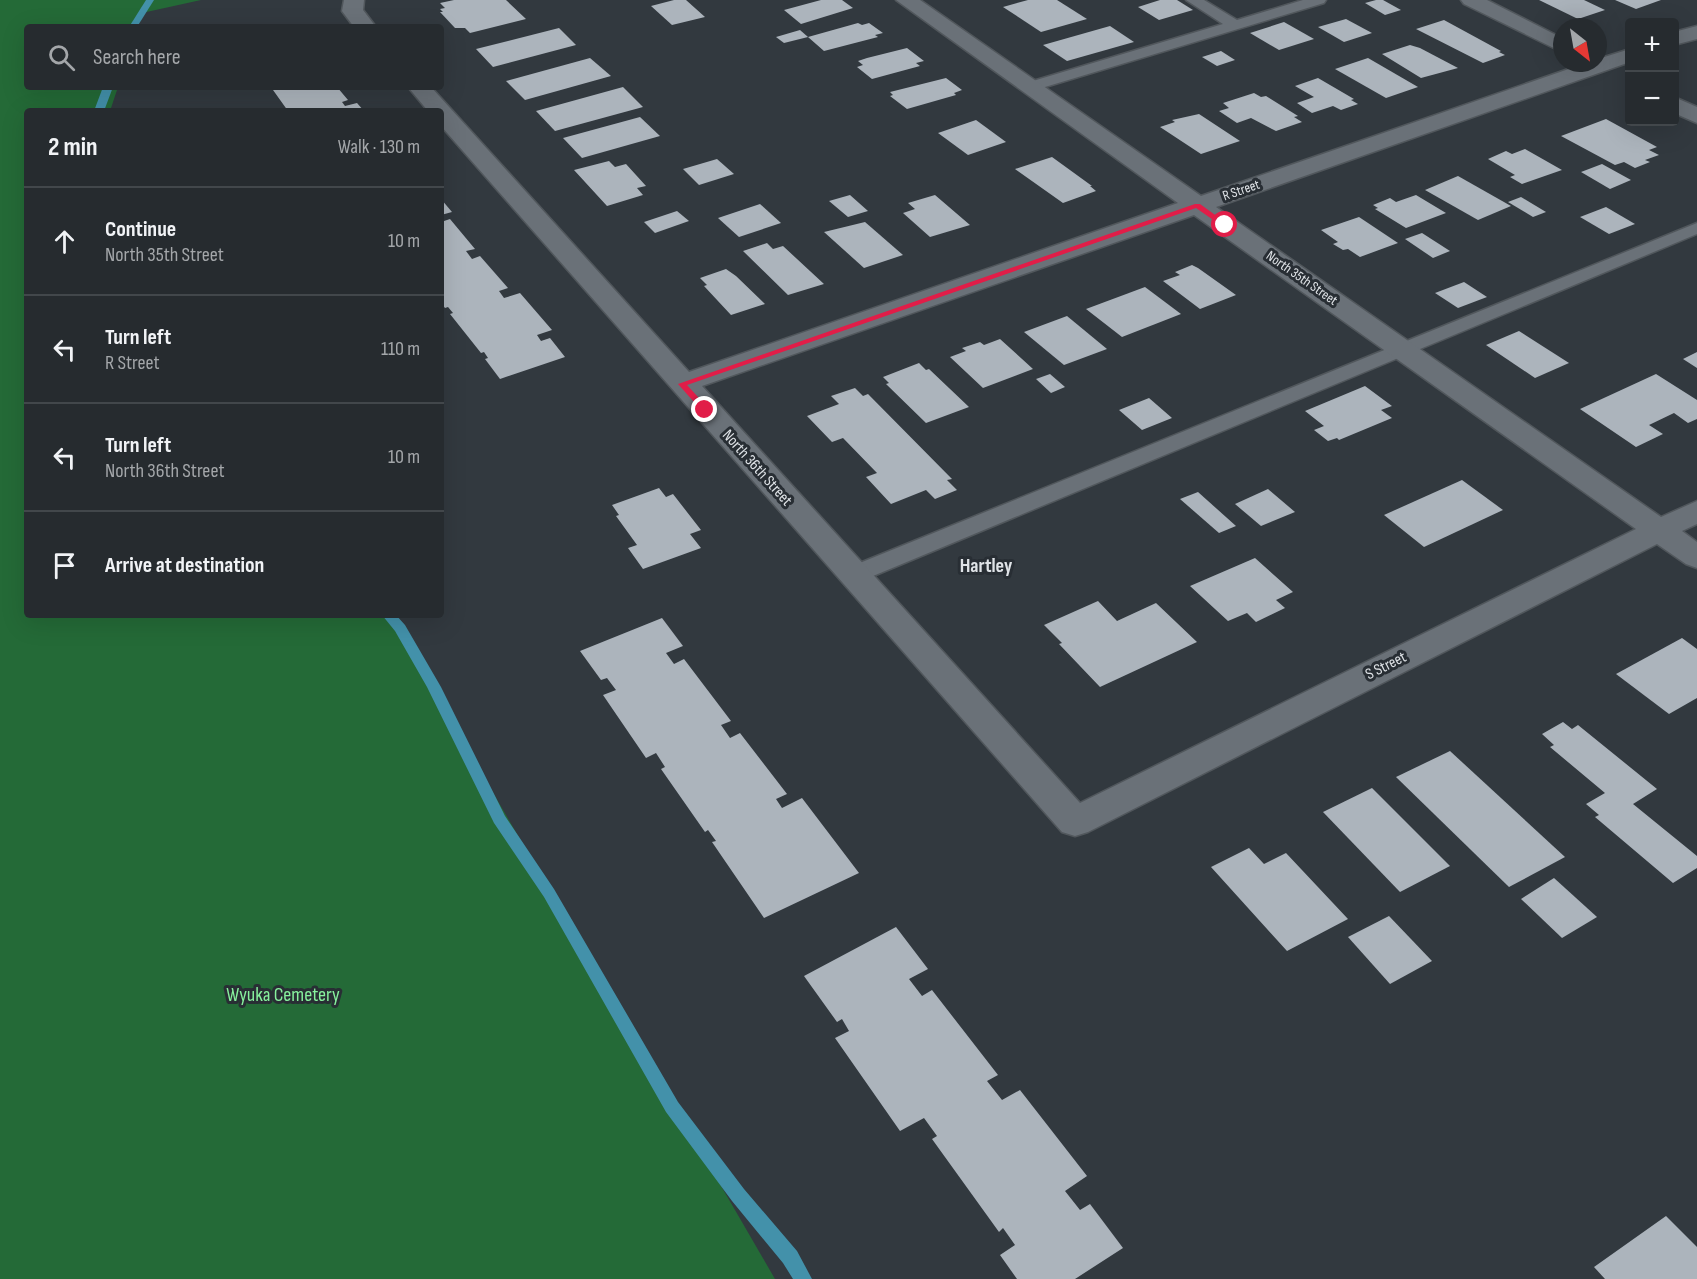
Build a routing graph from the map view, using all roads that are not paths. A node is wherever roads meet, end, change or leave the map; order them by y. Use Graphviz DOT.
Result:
graph roads {
  1 [pos="354,0"];
  2 [pos="906,0"];
  3 [pos="1193,0"];
  4 [pos="1319,0"];
  5 [pos="1471,0"];
  6 [pos="363,24"];
  7 [pos="1237,26"];
  8 [pos="1697,32"];
  9 [pos="1679,37"];
  10 [pos="1553,41"];
  11 [pos="1625,56"];
  12 [pos="1607,61"];
  13 [pos="1607,69"];
  14 [pos="1574,72"];
  15 [pos="1625,79"];
  16 [pos="1029,87"];
  17 [pos="422,90"];
  18 [pos="1679,107"];
  19 [pos="437,108"];
  20 [pos="444,115"];
  21 [pos="1697,116"];
  22 [pos="1197,205"];
  23 [pos="1697,228"];
  24 [pos="1401,348"];
  25 [pos="682,384"];
  26 [pos="1697,511"];
  27 [pos="1659,530"];
  28 [pos="1697,557"];
  29 [pos="853,575"];
  30 [pos="1075,822"];
  1 -- 6 [label="street"];
  2 -- 16 [label="street, North 35th Street"];
  3 -- 7 [label="lane"];
  4 -- 7 [label="lane"];
  5 -- 10 [label="street"];
  7 -- 16 [label="lane"];
  8 -- 9 [label="street"];
  11 -- 12 [label="street, R Street"];
  13 -- 15 [label="street"];
  14 -- 22 [label="street, R Street"];
  16 -- 22 [label="street, North 35th Street"];
  17 -- 19 [label="street, North 36th Street"];
  18 -- 21 [label="street"];
  20 -- 25 [label="street, North 36th Street"];
  22 -- 24 [label="street, North 35th Street"];
  22 -- 25 [label="street, R Street"];
  23 -- 24 [label="lane"];
  24 -- 27 [label="street, North 35th Street"];
  24 -- 29 [label="lane"];
  25 -- 29 [label="street, North 36th Street"];
  26 -- 27 [label="street, S Street"];
  27 -- 28 [label="street, North 35th Street"];
  27 -- 30 [label="street, S Street"];
  29 -- 30 [label="street, North 36th Street"];
}
